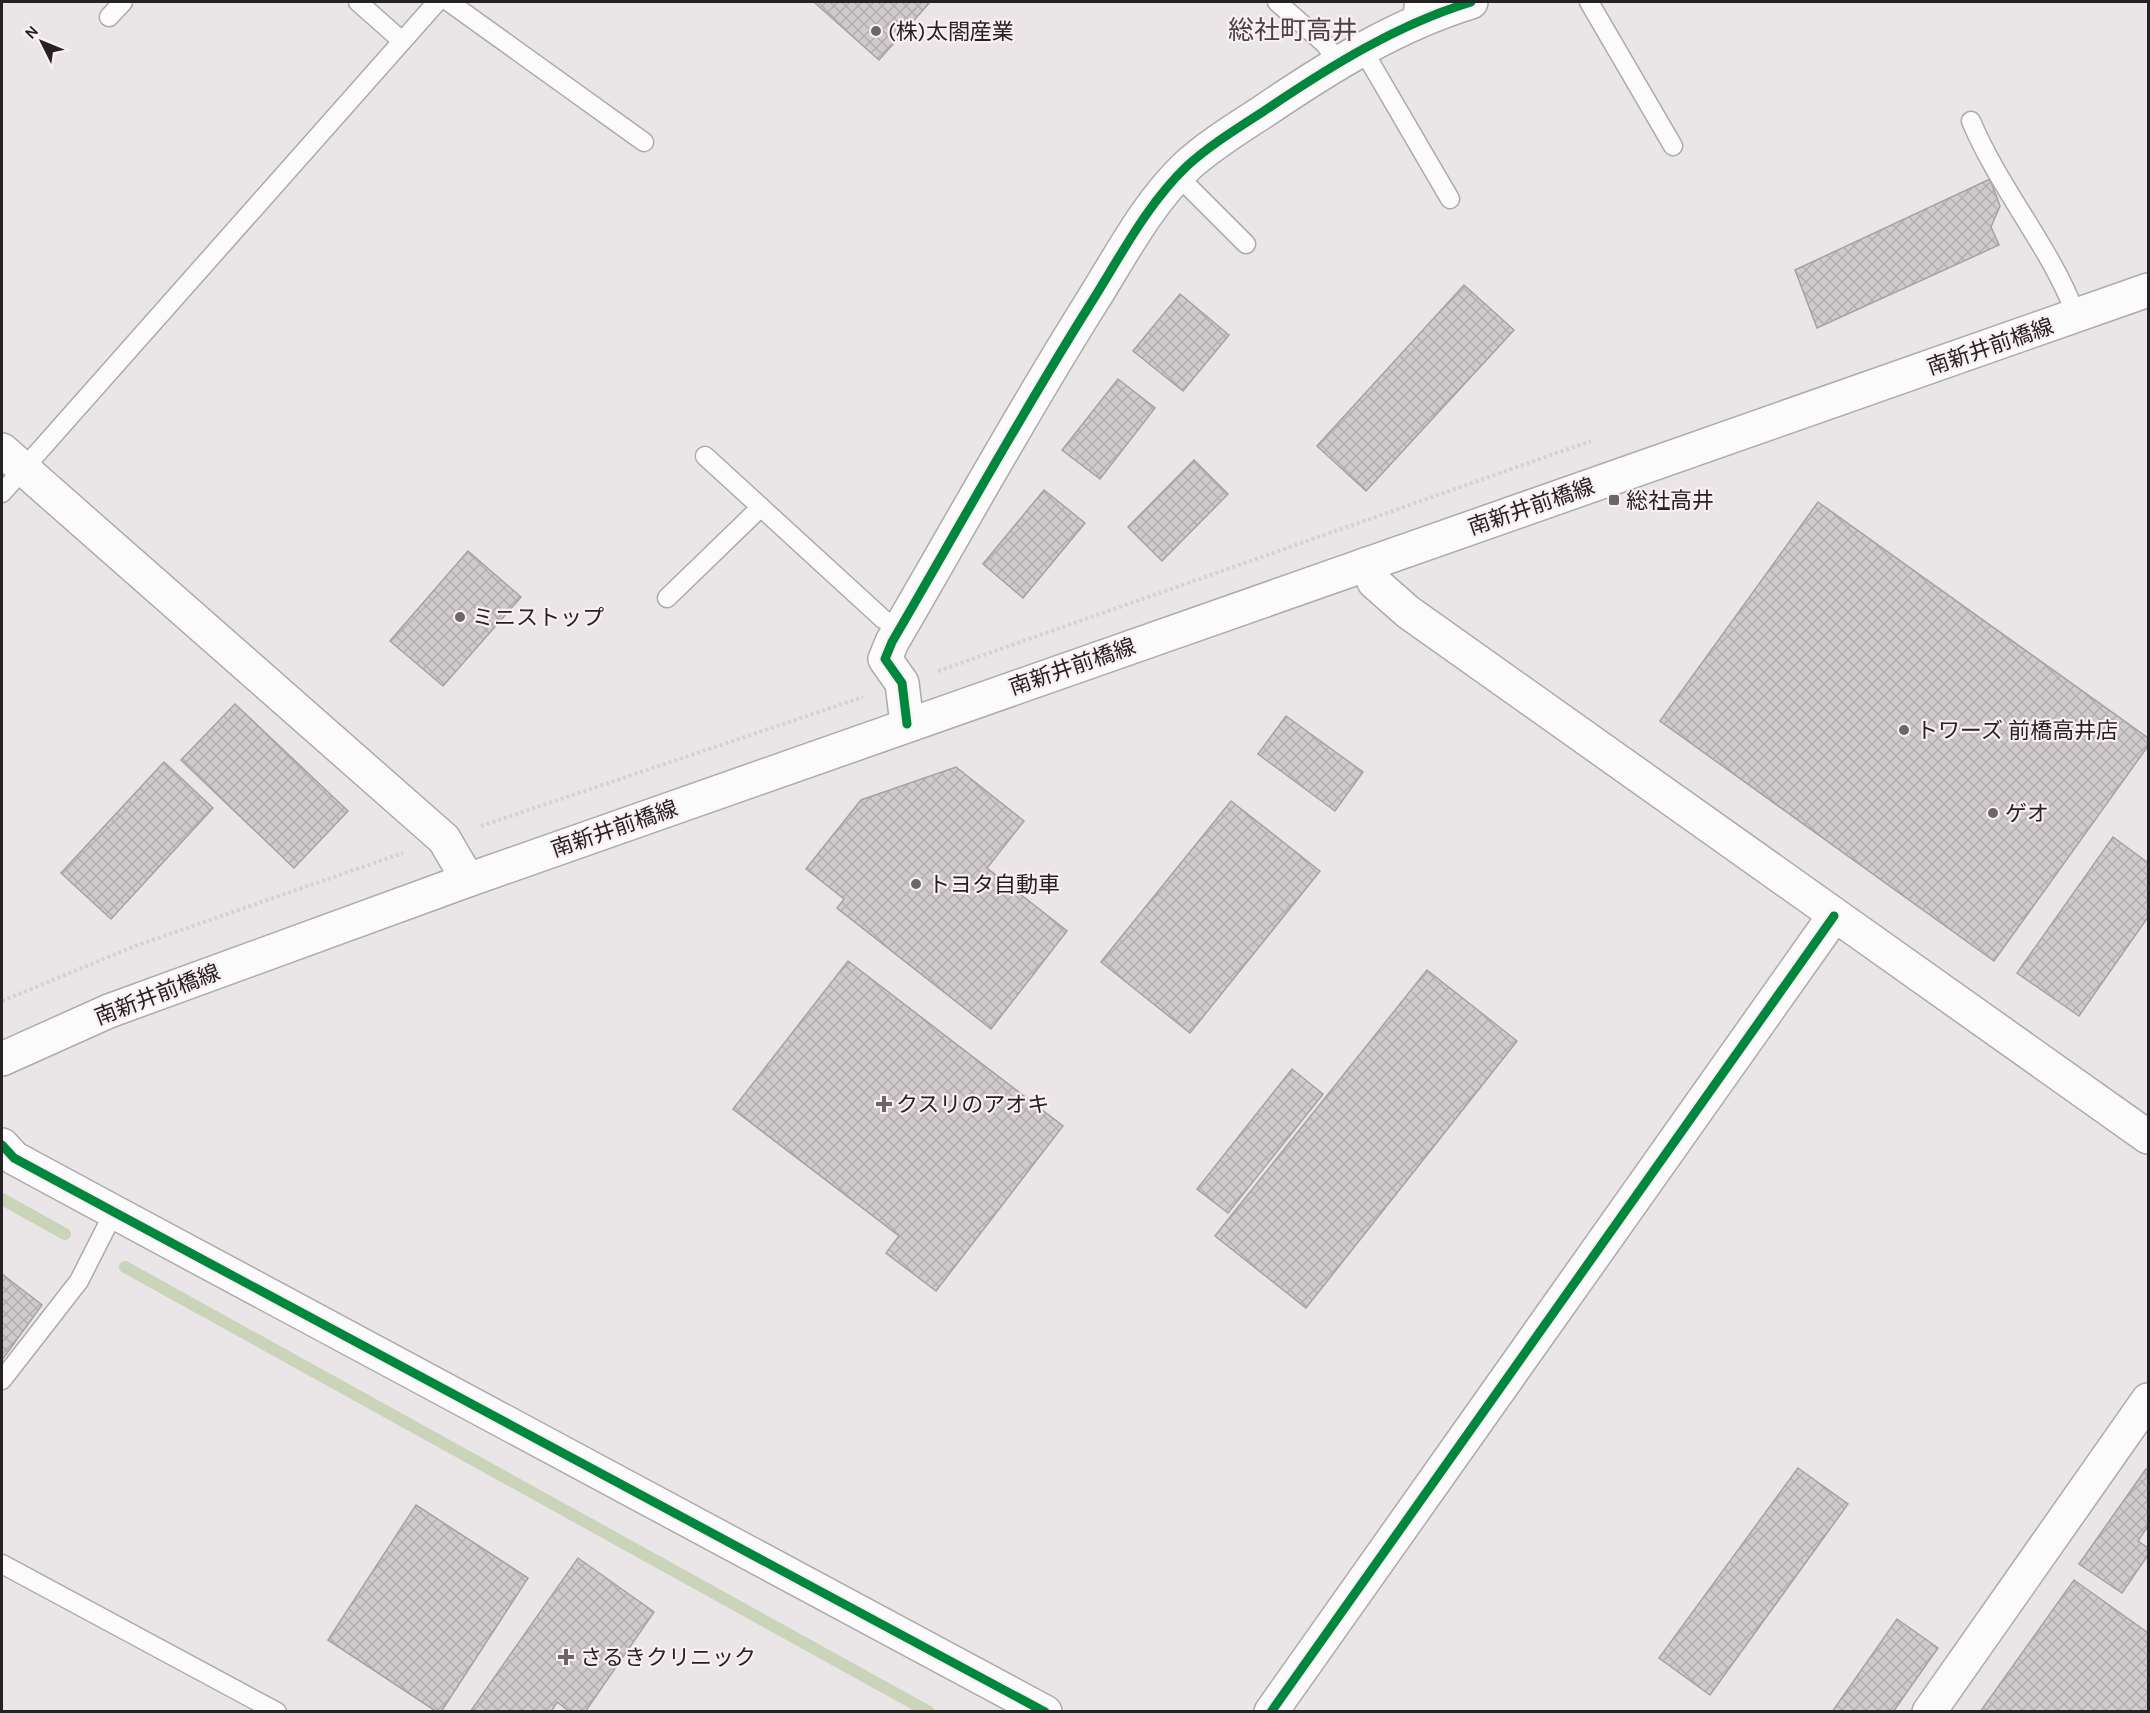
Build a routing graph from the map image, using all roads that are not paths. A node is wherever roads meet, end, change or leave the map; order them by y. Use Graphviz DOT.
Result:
graph roads {
  1 [pos="123,2"];
  2 [pos="358,2"];
  3 [pos="437,2"];
  4 [pos="449,2"];
  5 [pos="1277,2"];
  6 [pos="1471,2"];
  7 [pos="1589,2"];
  8 [pos="1413,13"];
  9 [pos="109,17"];
  10 [pos="402,41"];
  11 [pos="1351,57"];
  12 [pos="1971,121"];
  13 [pos="644,142"];
  14 [pos="1674,146"];
  15 [pos="1178,176"];
  16 [pos="1450,199"];
  17 [pos="1246,244"];
  18 [pos="2148,290"];
  19 [pos="2076,315"];
  20 [pos="705,456"];
  21 [pos="12,460"];
  22 [pos="2,494"];
  23 [pos="761,507"];
  24 [pos="1366,564"];
  25 [pos="667,598"];
  26 [pos="900,629"];
  27 [pos="907,724"];
  28 [pos="468,880"];
  29 [pos="1834,916"];
  30 [pos="2,1059"];
  31 [pos="2148,1137"];
  32 [pos="2,1145"];
  33 [pos="114,1212"];
  34 [pos="2,1380"];
  35 [pos="2148,1400"];
  36 [pos="2,1564"];
  37 [pos="277,1712"];
  38 [pos="1045,1712"];
  39 [pos="1271,1712"];
  40 [pos="1929,1712"];
  1 -- 9 [label="lane"];
  2 -- 10 [label="lane"];
  3 -- 10 [label="lane"];
  4 -- 13 [label="lane"];
  5 -- 11 [label="lane"];
  6 -- 8 [label="street"];
  7 -- 14 [label="lane"];
  8 -- 11 [label="street"];
  10 -- 21 [label="lane"];
  11 -- 15 [label="street"];
  11 -- 16 [label="lane"];
  12 -- 19 [label="lane"];
  15 -- 17 [label="lane"];
  15 -- 26 [label="street"];
  18 -- 19 [label="street, 南新井前橋線"];
  19 -- 24 [label="street, 南新井前橋線"];
  20 -- 23 [label="lane"];
  21 -- 22 [label="lane"];
  21 -- 28 [label="street"];
  23 -- 25 [label="lane"];
  23 -- 26 [label="lane"];
  24 -- 27 [label="street, 南新井前橋線"];
  24 -- 29 [label="street"];
  26 -- 27 [label="street"];
  27 -- 28 [label="street, 南新井前橋線"];
  28 -- 30 [label="street, 南新井前橋線"];
  29 -- 31 [label="street"];
  29 -- 39 [label="street"];
  32 -- 33 [label="street"];
  33 -- 34 [label="lane"];
  33 -- 38 [label="street"];
  35 -- 40 [label="street"];
  36 -- 37 [label="lane"];
}
